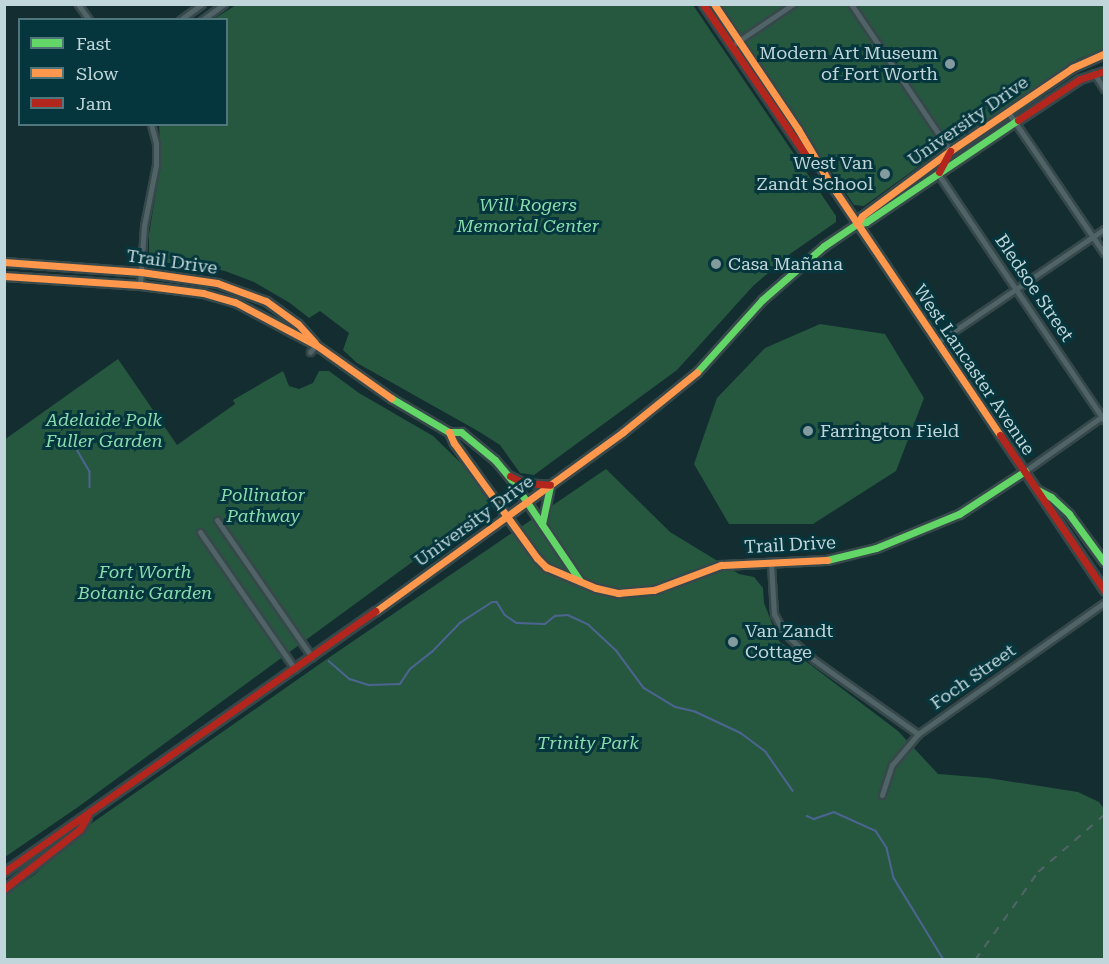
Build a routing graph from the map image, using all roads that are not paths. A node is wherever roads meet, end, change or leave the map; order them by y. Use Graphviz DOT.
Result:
graph roads {
  1 [pos="78,4"];
  2 [pos="202,4"];
  3 [pos="224,4"];
  4 [pos="703,4"];
  5 [pos="714,4"];
  6 [pos="792,4"];
  7 [pos="851,4"];
  8 [pos="88,18"];
  9 [pos="183,18"];
  10 [pos="205,18"];
  11 [pos="739,41"];
  12 [pos="731,46"];
  13 [pos="1104,54"];
  14 [pos="1104,70"];
  15 [pos="1094,73"];
  16 [pos="1104,88"];
  17 [pos="1008,112"];
  18 [pos="1015,122"];
  19 [pos="152,126"];
  20 [pos="950,151"];
  21 [pos="819,167"];
  22 [pos="938,174"];
  23 [pos="857,224"];
  24 [pos="1104,229"];
  25 [pos="1093,236"];
  26 [pos="1104,253"];
  27 [pos="4,262"];
  28 [pos="141,272"];
  29 [pos="4,276"];
  30 [pos="140,285"];
  31 [pos="1016,289"];
  32 [pos="938,342"];
  33 [pos="316,345"];
  34 [pos="310,352"];
  35 [pos="1104,417"];
  36 [pos="448,432"];
  37 [pos="1025,471"];
  38 [pos="508,475"];
  39 [pos="550,485"];
  40 [pos="1037,489"];
  41 [pos="526,502"];
  42 [pos="507,515"];
  43 [pos="217,520"];
  44 [pos="542,526"];
  45 [pos="200,532"];
  46 [pos="1104,562"];
  47 [pos="771,564"];
  48 [pos="580,581"];
  49 [pos="1104,589"];
  50 [pos="1104,603"];
  51 [pos="312,657"];
  52 [pos="295,669"];
  53 [pos="918,734"];
  54 [pos="882,795"];
  55 [pos="87,817"];
  56 [pos="15,864"];
  57 [pos="4,872"];
  58 [pos="23,876"];
  59 [pos="4,889"];
  1 -- 8 [label="street"];
  2 -- 9 [label="street"];
  3 -- 10 [label="street"];
  4 -- 12 [label="main road, West Lancaster Avenue"];
  5 -- 11 [label="main road, West Lancaster Avenue"];
  6 -- 11 [label="street"];
  7 -- 20 [label="street"];
  11 -- 12 [label="street"];
  11 -- 21 [label="main road, West Lancaster Avenue"];
  12 -- 21 [label="main road, West Lancaster Avenue"];
  13 -- 17 [label="main road, University Drive"];
  14 -- 15 [label="main road, University Drive"];
  15 -- 16 [label="street"];
  15 -- 18 [label="main road, University Drive"];
  17 -- 18 [label="street"];
  17 -- 20 [label="main road, University Drive"];
  18 -- 22 [label="main road, University Drive"];
  18 -- 25 [label="street"];
  19 -- 28 [label="street"];
  20 -- 22 [label="main road"];
  20 -- 23 [label="main road, University Drive"];
  21 -- 23 [label="main road, West Lancaster Avenue"];
  22 -- 23 [label="main road, University Drive"];
  22 -- 31 [label="street, Bledsoe Street"];
  23 -- 32 [label="main road, West Lancaster Avenue"];
  23 -- 39 [label="main road, University Drive"];
  24 -- 25 [label="street"];
  25 -- 26 [label="street"];
  25 -- 31 [label="street"];
  27 -- 28 [label="main road, Trail Drive"];
  28 -- 30 [label="street"];
  28 -- 33 [label="main road, Trail Drive"];
  29 -- 30 [label="main road, Trail Drive"];
  30 -- 33 [label="main road, Trail Drive"];
  31 -- 32 [label="street"];
  31 -- 35 [label="street, Bledsoe Street"];
  32 -- 37 [label="main road, West Lancaster Avenue"];
  33 -- 34 [label="street"];
  33 -- 36 [label="main road, Trail Drive"];
  35 -- 37 [label="street"];
  36 -- 38 [label="main road, Trail Drive"];
  36 -- 42 [label="main road, Trail Drive"];
  37 -- 40 [label="main road, West Lancaster Avenue"];
  37 -- 47 [label="main road, Trail Drive"];
  38 -- 39 [label="main road"];
  38 -- 41 [label="main road, Trail Drive"];
  39 -- 41 [label="main road, University Drive"];
  39 -- 44 [label="main road"];
  40 -- 46 [label="main road"];
  40 -- 49 [label="main road, West Lancaster Avenue"];
  41 -- 42 [label="main road, University Drive"];
  41 -- 44 [label="main road, Trail Drive"];
  42 -- 48 [label="main road, Trail Drive"];
  42 -- 51 [label="main road, University Drive"];
  43 -- 51 [label="street"];
  44 -- 48 [label="main road, Trail Drive"];
  45 -- 52 [label="street"];
  47 -- 48 [label="main road, Trail Drive"];
  47 -- 53 [label="street"];
  50 -- 53 [label="street, Foch Street"];
  51 -- 52 [label="main road, University Drive"];
  52 -- 55 [label="main road, University Drive"];
  53 -- 54 [label="street, Foch Street"];
  55 -- 56 [label="main road, University Drive"];
  55 -- 58 [label="main road, University Drive"];
  56 -- 57 [label="main road, University Drive"];
  56 -- 58 [label="street"];
  58 -- 59 [label="main road, University Drive"];
}
